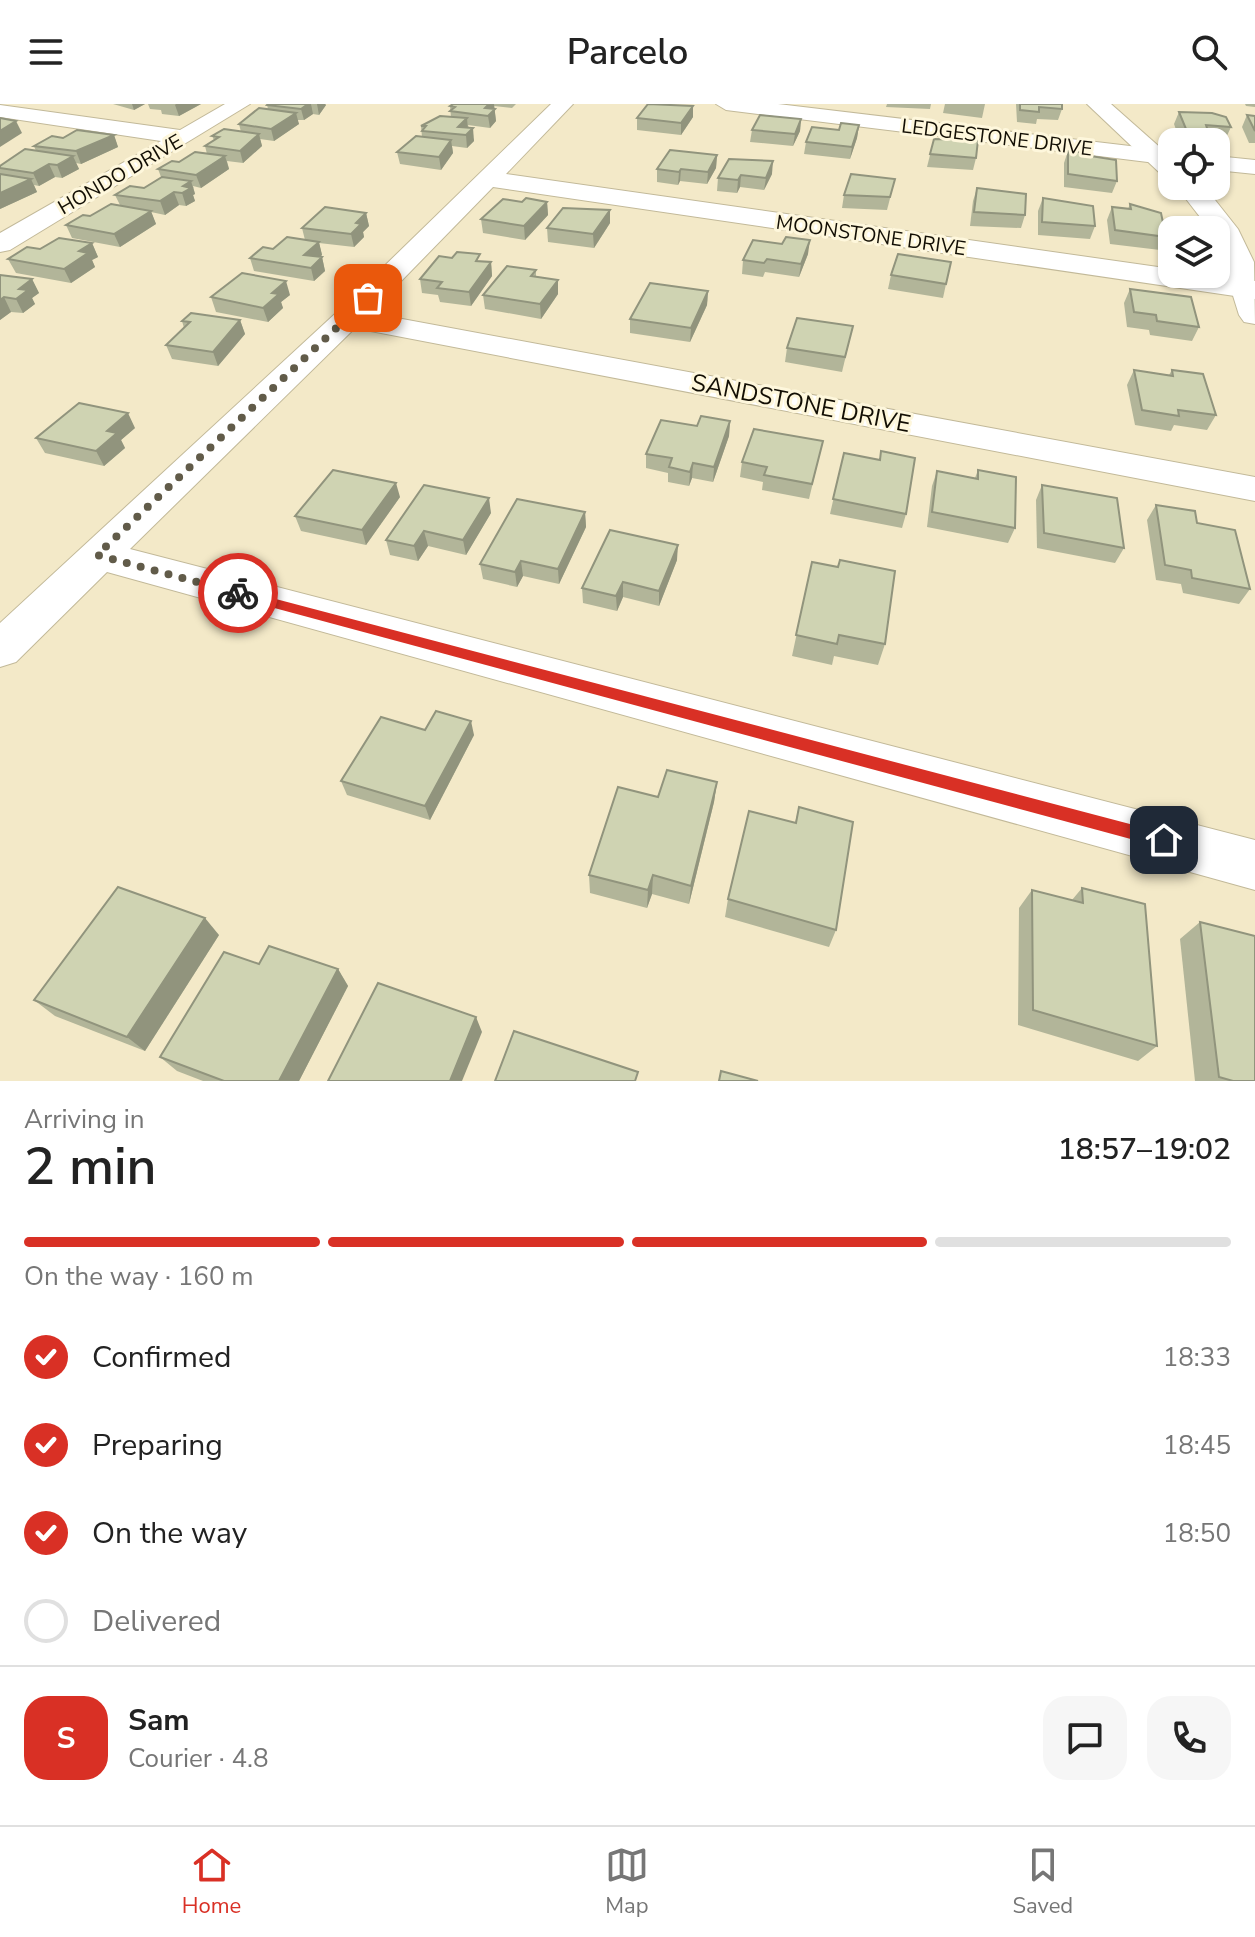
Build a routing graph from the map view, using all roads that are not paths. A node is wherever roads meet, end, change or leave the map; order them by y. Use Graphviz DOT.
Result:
graph roads {
  1 [pos="240,104"];
  2 [pos="563,104"];
  3 [pos="726,104"];
  4 [pos="1098,104"];
  5 [pos="0,111"];
  6 [pos="183,137"];
  7 [pos="1158,154"];
  8 [pos="1158,160"];
  9 [pos="1230,164"];
  10 [pos="1255,167"];
  11 [pos="487,179"];
  12 [pos="1200,200"];
  13 [pos="0,244"];
  14 [pos="1253,298"];
  15 [pos="348,318"];
  16 [pos="1255,489"];
  17 [pos="97,555"];
  18 [pos="0,650"];
  19 [pos="1255,865"];
  1 -- 6 [label="street, HONDO DRIVE"];
  2 -- 11 [label="street"];
  3 -- 8 [label="street, LEDGESTONE DRIVE"];
  4 -- 7 [label="street"];
  5 -- 6 [label="street"];
  6 -- 13 [label="street, HONDO DRIVE"];
  9 -- 10 [label="street"];
  11 -- 14 [label="street, MOONSTONE DRIVE"];
  11 -- 15 [label="street"];
  12 -- 14 [label="street"];
  15 -- 16 [label="street, SANDSTONE DRIVE"];
  15 -- 17 [label="street"];
  17 -- 18 [label="street"];
  17 -- 19 [label="street"];
}
